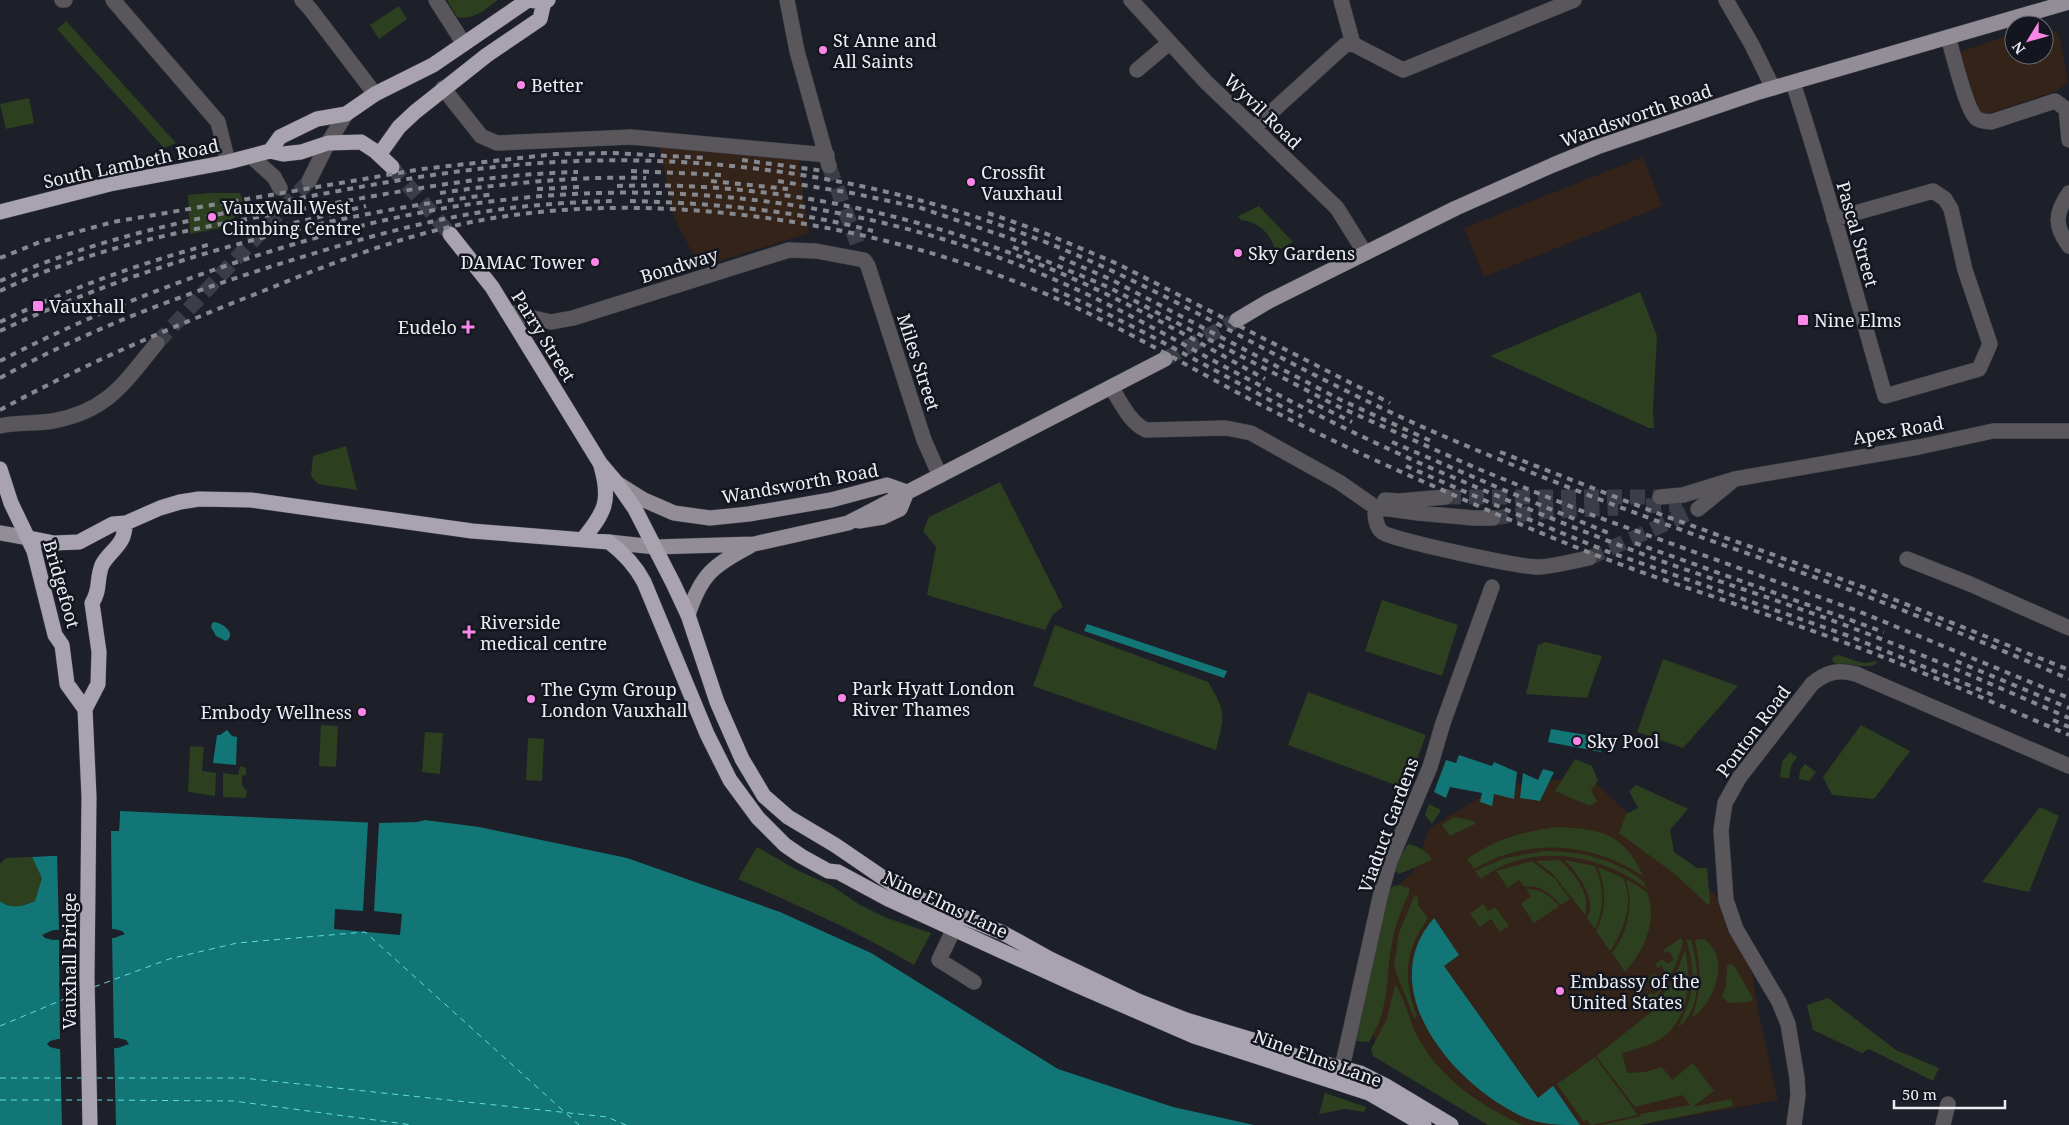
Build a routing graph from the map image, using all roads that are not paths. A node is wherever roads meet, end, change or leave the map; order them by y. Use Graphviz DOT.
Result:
graph roads {
  1 [pos="113,0"];
  2 [pos="302,0"];
  3 [pos="436,0"];
  4 [pos="787,0"];
  5 [pos="1131,0"];
  6 [pos="1341,0"];
  7 [pos="1574,0"];
  8 [pos="1726,0"];
  9 [pos="546,1"];
  10 [pos="2069,2"];
  11 [pos="2038,5"];
  12 [pos="1948,37"];
  13 [pos="1169,43"];
  14 [pos="464,44"];
  15 [pos="1353,44"];
  16 [pos="1137,70"];
  17 [pos="1793,83"];
  18 [pos="444,88"];
  19 [pos="1773,88"];
  20 [pos="375,94"];
  21 [pos="346,114"];
  22 [pos="1254,128"];
  23 [pos="2069,140"];
  24 [pos="328,143"];
  25 [pos="270,151"];
  26 [pos="379,155"];
  27 [pos="252,157"];
  28 [pos="228,162"];
  29 [pos="392,167"];
  30 [pos="309,181"];
  31 [pos="280,188"];
  32 [pos="2069,193"];
  33 [pos="0,212"];
  34 [pos="1834,219"];
  35 [pos="450,234"];
  36 [pos="2069,246"];
  37 [pos="1365,253"];
  38 [pos="864,260"];
  39 [pos="507,312"];
  40 [pos="1238,320"];
  41 [pos="157,343"];
  42 [pos="1165,359"];
  43 [pos="1111,388"];
  44 [pos="0,426"];
  45 [pos="2069,431"];
  46 [pos="600,463"];
  47 [pos="0,469"];
  48 [pos="940,476"];
  49 [pos="1735,478"];
  50 [pos="617,483"];
  51 [pos="907,492"];
  52 [pos="1357,494"];
  53 [pos="1446,498"];
  54 [pos="1660,498"];
  55 [pos="1682,504"];
  56 [pos="1375,507"];
  57 [pos="1698,509"];
  58 [pos="1493,518"];
  59 [pos="126,524"];
  60 [pos="0,533"];
  61 [pos="29,538"];
  62 [pos="583,540"];
  63 [pos="609,542"];
  64 [pos="754,544"];
  65 [pos="655,547"];
  66 [pos="1589,558"];
  67 [pos="1907,559"];
  68 [pos="1492,587"];
  69 [pos="688,615"];
  70 [pos="2069,628"];
  71 [pos="85,709"];
  72 [pos="2069,766"];
  73 [pos="955,921"];
  74 [pos="974,982"];
  75 [pos="1342,1067"];
  76 [pos="1339,1082"];
  77 [pos="1948,1104"];
  78 [pos="90,1125"];
  79 [pos="1424,1125"];
  80 [pos="1451,1125"];
  81 [pos="1794,1125"];
  82 [pos="1943,1125"];
  1 -- 28 [label="street"];
  2 -- 20 [label="street"];
  3 -- 14 [label="street"];
  4 -- 18 [label="street"];
  5 -- 13 [label="street, Wyvil Road"];
  6 -- 15 [label="street"];
  7 -- 15 [label="street"];
  8 -- 19 [label="street"];
  9 -- 14 [label="highway, South Lambeth Road"];
  9 -- 18 [label="highway, South Lambeth Road"];
  10 -- 11 [label="main road, Wandsworth Road"];
  11 -- 12 [label="main road, Wandsworth Road"];
  12 -- 17 [label="main road, Wandsworth Road"];
  12 -- 23 [label="street"];
  13 -- 16 [label="street"];
  13 -- 22 [label="street, Wyvil Road"];
  14 -- 20 [label="highway, South Lambeth Road"];
  15 -- 22 [label="street"];
  17 -- 19 [label="main road, Wandsworth Road"];
  17 -- 34 [label="street, Pascal Street"];
  18 -- 26 [label="highway, South Lambeth Road"];
  19 -- 37 [label="main road, Wandsworth Road"];
  20 -- 21 [label="highway, South Lambeth Road"];
  21 -- 24 [label="street"];
  21 -- 25 [label="highway, South Lambeth Road"];
  22 -- 37 [label="street, Wyvil Road"];
  24 -- 25 [label="highway, South Lambeth Road"];
  24 -- 26 [label="highway, South Lambeth Road"];
  24 -- 30 [label="street"];
  25 -- 27 [label="highway, South Lambeth Road"];
  26 -- 29 [label="highway"];
  27 -- 28 [label="highway, South Lambeth Road"];
  27 -- 31 [label="street"];
  28 -- 33 [label="highway, South Lambeth Road"];
  32 -- 36 [label="street"];
  34 -- 34 [label="street, Pascal Street"];
  35 -- 39 [label="highway, Parry Street"];
  37 -- 40 [label="main road, Wandsworth Road"];
  38 -- 39 [label="street, Bondway"];
  38 -- 48 [label="street, Miles Street"];
  39 -- 46 [label="highway, Parry Street"];
  41 -- 44 [label="street"];
  42 -- 43 [label="main road"];
  43 -- 48 [label="main road"];
  43 -- 52 [label="street"];
  45 -- 49 [label="street, Apex Road"];
  46 -- 50 [label="highway, Parry Street"];
  46 -- 62 [label="highway, Parry Street"];
  47 -- 61 [label="highway, Bridgefoot"];
  48 -- 51 [label="main road"];
  49 -- 54 [label="street"];
  49 -- 55 [label="street"];
  49 -- 57 [label="street"];
  50 -- 51 [label="main road, Wandsworth Road"];
  50 -- 65 [label="highway, Parry Street"];
  51 -- 64 [label="main road"];
  52 -- 53 [label="street"];
  52 -- 56 [label="street"];
  56 -- 58 [label="street"];
  56 -- 66 [label="street"];
  59 -- 61 [label="highway"];
  59 -- 62 [label="highway"];
  59 -- 71 [label="highway, Bridgefoot"];
  60 -- 61 [label="main road"];
  61 -- 71 [label="highway, Bridgefoot"];
  62 -- 63 [label="highway"];
  63 -- 65 [label="main road"];
  63 -- 73 [label="highway, Nine Elms Lane"];
  64 -- 65 [label="main road"];
  64 -- 69 [label="main road"];
  65 -- 69 [label="highway, Nine Elms Lane"];
  67 -- 70 [label="street"];
  68 -- 75 [label="street, Viaduct Gardens"];
  69 -- 73 [label="highway, Nine Elms Lane"];
  71 -- 78 [label="highway, Vauxhall Bridge"];
  72 -- 81 [label="street, Ponton Road"];
  73 -- 74 [label="street"];
  73 -- 75 [label="highway, Nine Elms Lane"];
  73 -- 76 [label="highway, Nine Elms Lane"];
  75 -- 76 [label="street, Viaduct Gardens"];
  75 -- 80 [label="highway, Nine Elms Lane"];
  76 -- 79 [label="highway, Nine Elms Lane"];
  77 -- 82 [label="street"];
}
